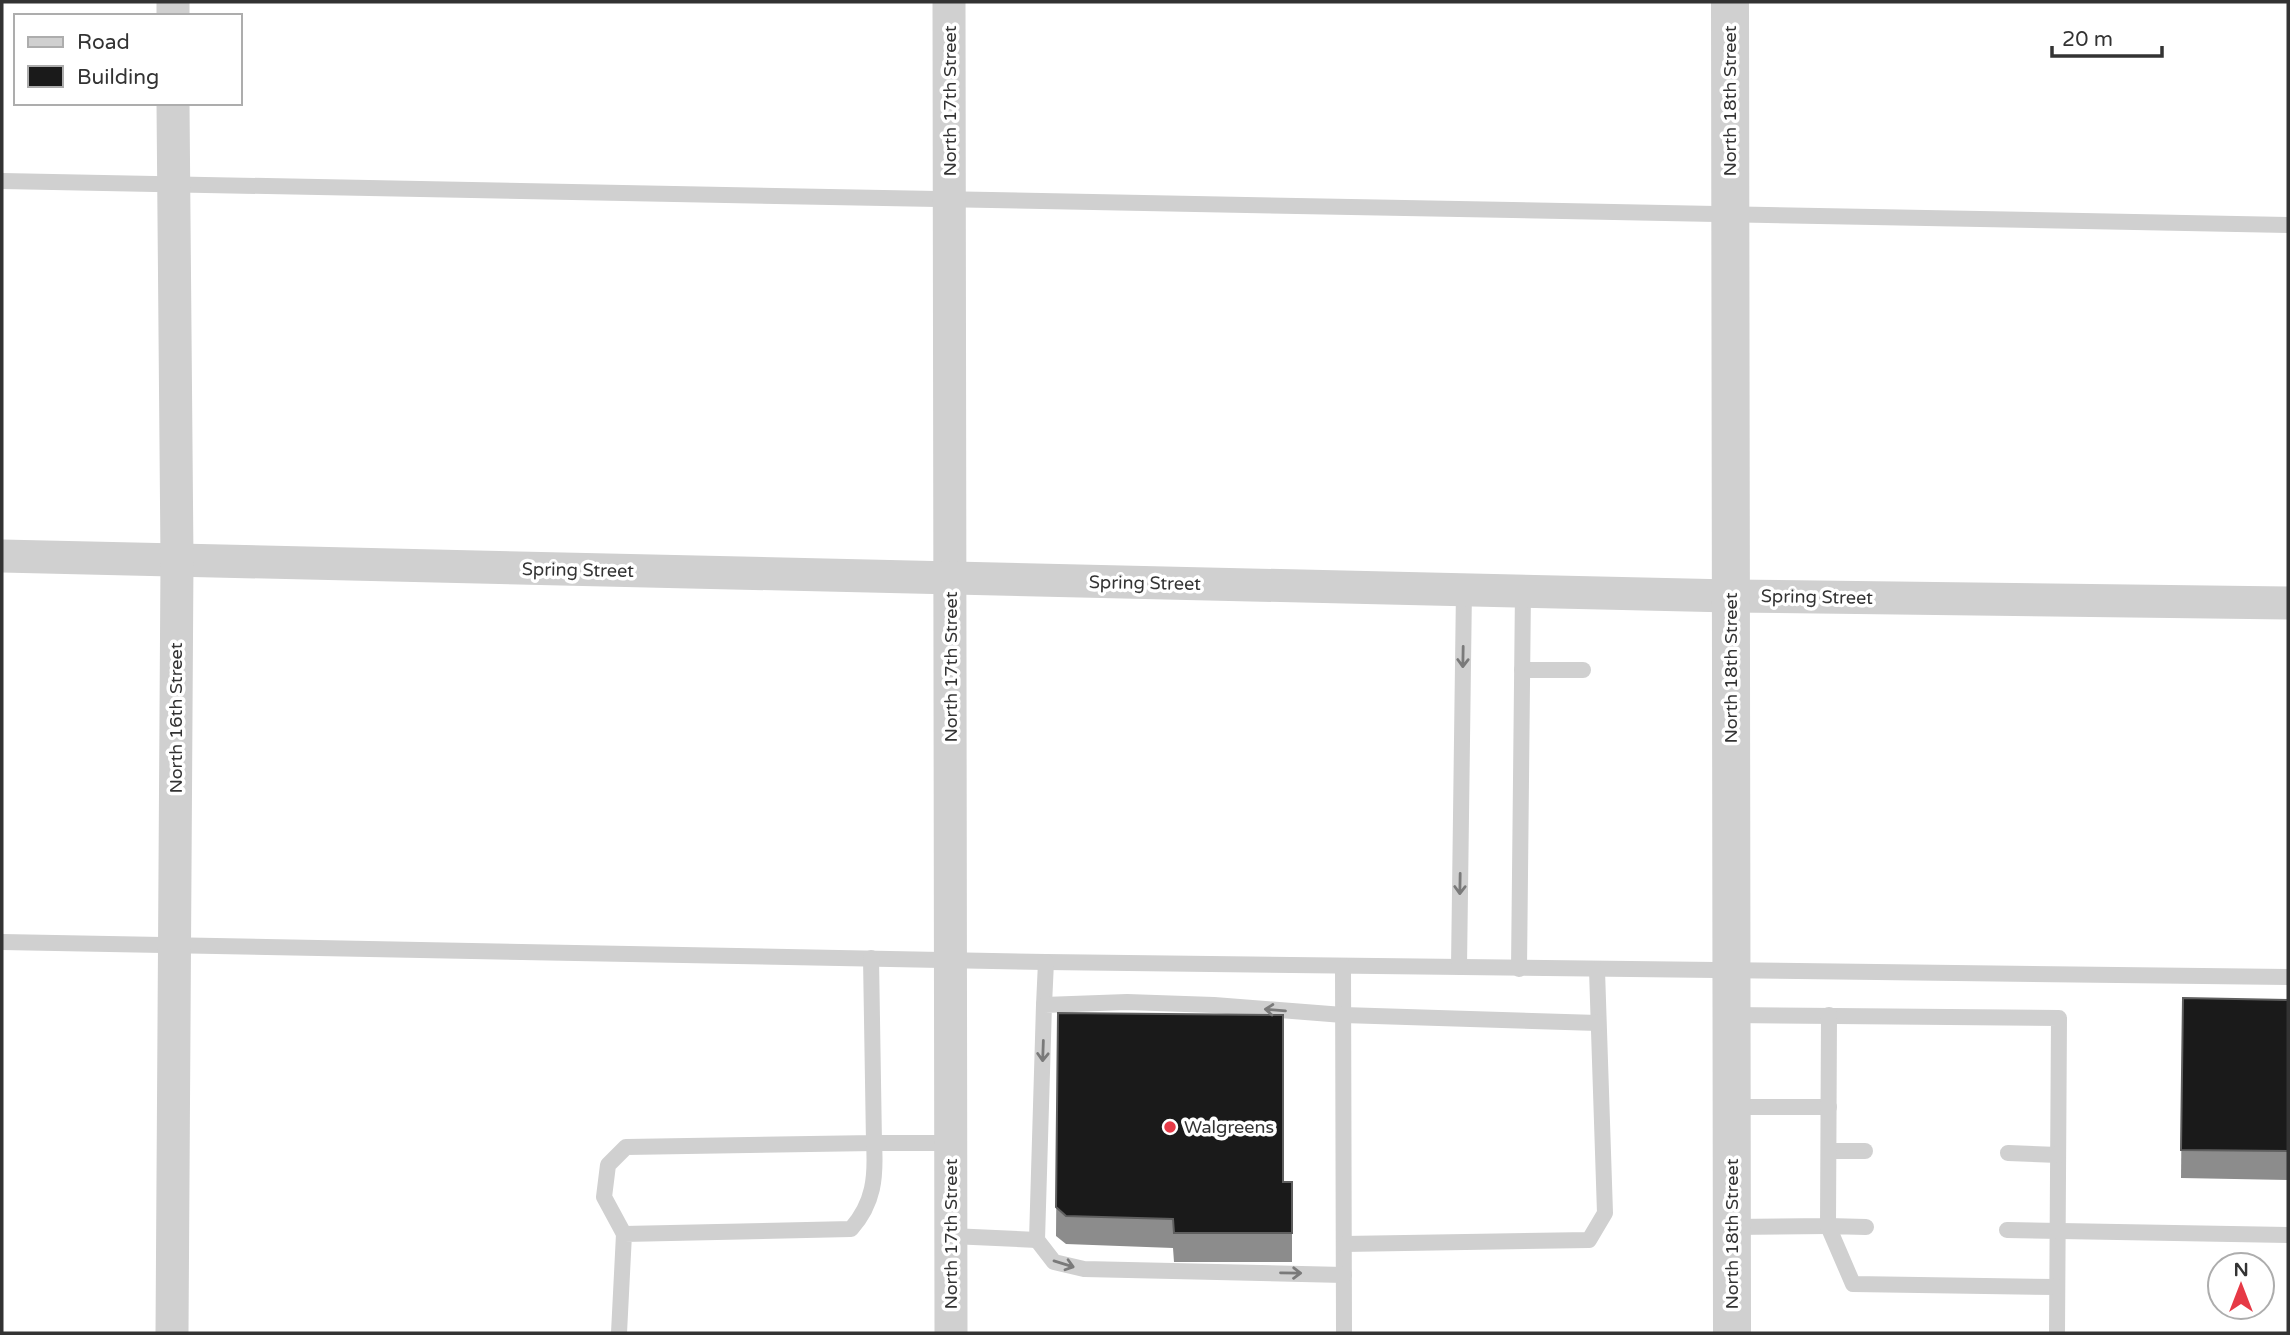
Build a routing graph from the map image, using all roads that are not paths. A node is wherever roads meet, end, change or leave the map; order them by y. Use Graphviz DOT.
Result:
graph roads {
  1 [pos="949,2"];
  2 [pos="1730,2"];
  3 [pos="173,105"];
  4 [pos="2,181"];
  5 [pos="174,184"];
  6 [pos="950,199"];
  7 [pos="1730,214"];
  8 [pos="2288,225"];
  9 [pos="2,556"];
  10 [pos="177,560"];
  11 [pos="951,579"];
  12 [pos="1464,589"];
  13 [pos="1522,590"];
  14 [pos="1731,596"];
  15 [pos="2288,603"];
  16 [pos="1522,670"];
  17 [pos="1583,670"];
  18 [pos="2,942"];
  19 [pos="174,944"];
  20 [pos="871,958"];
  21 [pos="951,960"];
  22 [pos="1046,962"];
  23 [pos="1343,966"];
  24 [pos="1459,967"];
  25 [pos="1519,969"];
  26 [pos="1597,970"];
  27 [pos="1731,972"];
  28 [pos="2288,977"];
  29 [pos="1044,1006"];
  30 [pos="1343,1015"];
  31 [pos="1731,1015"];
  32 [pos="1829,1015"];
  33 [pos="1598,1023"];
  34 [pos="1731,1107"];
  35 [pos="1829,1107"];
  36 [pos="874,1143"];
  37 [pos="951,1143"];
  38 [pos="1829,1151"];
  39 [pos="1865,1152"];
  40 [pos="2008,1153"];
  41 [pos="2058,1154"];
  42 [pos="1828,1226"];
  43 [pos="1732,1227"];
  44 [pos="1866,1227"];
  45 [pos="2007,1230"];
  46 [pos="2058,1231"];
  47 [pos="624,1234"];
  48 [pos="2288,1235"];
  49 [pos="951,1236"];
  50 [pos="1037,1240"];
  51 [pos="1344,1244"];
  52 [pos="1344,1275"];
  53 [pos="2057,1287"];
  54 [pos="172,1333"];
  55 [pos="619,1333"];
  56 [pos="951,1333"];
  57 [pos="1344,1333"];
  58 [pos="1732,1333"];
  59 [pos="2057,1333"];
  1 -- 6 [label="street, North 17th Street"];
  2 -- 7 [label="street, North 18th Street"];
  3 -- 5 [label="street, North 16th Street"];
  4 -- 5 [label="lane"];
  5 -- 6 [label="lane"];
  5 -- 10 [label="street, North 16th Street"];
  6 -- 7 [label="lane"];
  6 -- 11 [label="street, North 17th Street"];
  7 -- 8 [label="lane"];
  7 -- 14 [label="street, North 18th Street"];
  9 -- 10 [label="street, Spring Street"];
  10 -- 11 [label="street, Spring Street"];
  10 -- 19 [label="street, North 16th Street"];
  11 -- 12 [label="street, Spring Street"];
  11 -- 21 [label="street, North 17th Street"];
  12 -- 13 [label="street, Spring Street"];
  12 -- 24 [label="lane, one-way"];
  13 -- 14 [label="street, Spring Street"];
  13 -- 16 [label="lane"];
  14 -- 15 [label="street, Spring Street"];
  14 -- 27 [label="street, North 18th Street"];
  16 -- 17 [label="lane"];
  16 -- 25 [label="lane"];
  18 -- 19 [label="lane"];
  19 -- 20 [label="lane"];
  19 -- 54 [label="street, North 16th Street"];
  20 -- 21 [label="lane"];
  20 -- 36 [label="lane"];
  21 -- 22 [label="lane"];
  21 -- 37 [label="street, North 17th Street"];
  22 -- 23 [label="lane"];
  22 -- 29 [label="lane"];
  23 -- 24 [label="lane"];
  23 -- 30 [label="lane"];
  24 -- 25 [label="lane"];
  25 -- 26 [label="lane"];
  26 -- 27 [label="lane"];
  26 -- 33 [label="lane"];
  27 -- 28 [label="lane"];
  27 -- 31 [label="street, North 18th Street"];
  30 -- 29 [label="lane, one-way"];
  29 -- 50 [label="lane, one-way"];
  30 -- 33 [label="lane"];
  30 -- 51 [label="lane"];
  31 -- 32 [label="lane"];
  31 -- 34 [label="street, North 18th Street"];
  32 -- 35 [label="lane"];
  32 -- 41 [label="lane"];
  33 -- 51 [label="lane"];
  34 -- 35 [label="lane"];
  34 -- 43 [label="street, North 18th Street"];
  35 -- 38 [label="lane"];
  36 -- 37 [label="lane"];
  36 -- 47 [label="lane"];
  36 -- 47 [label="lane"];
  37 -- 49 [label="street, North 17th Street"];
  38 -- 39 [label="lane"];
  38 -- 42 [label="lane"];
  40 -- 41 [label="lane"];
  41 -- 46 [label="lane"];
  42 -- 43 [label="lane"];
  42 -- 44 [label="lane"];
  42 -- 53 [label="lane"];
  43 -- 58 [label="street, North 18th Street"];
  45 -- 46 [label="lane"];
  46 -- 48 [label="lane"];
  46 -- 53 [label="lane"];
  47 -- 55 [label="lane"];
  49 -- 50 [label="lane"];
  49 -- 56 [label="street, North 17th Street"];
  50 -- 52 [label="lane, one-way"];
  51 -- 52 [label="lane"];
  52 -- 57 [label="lane"];
  53 -- 59 [label="lane"];
}
